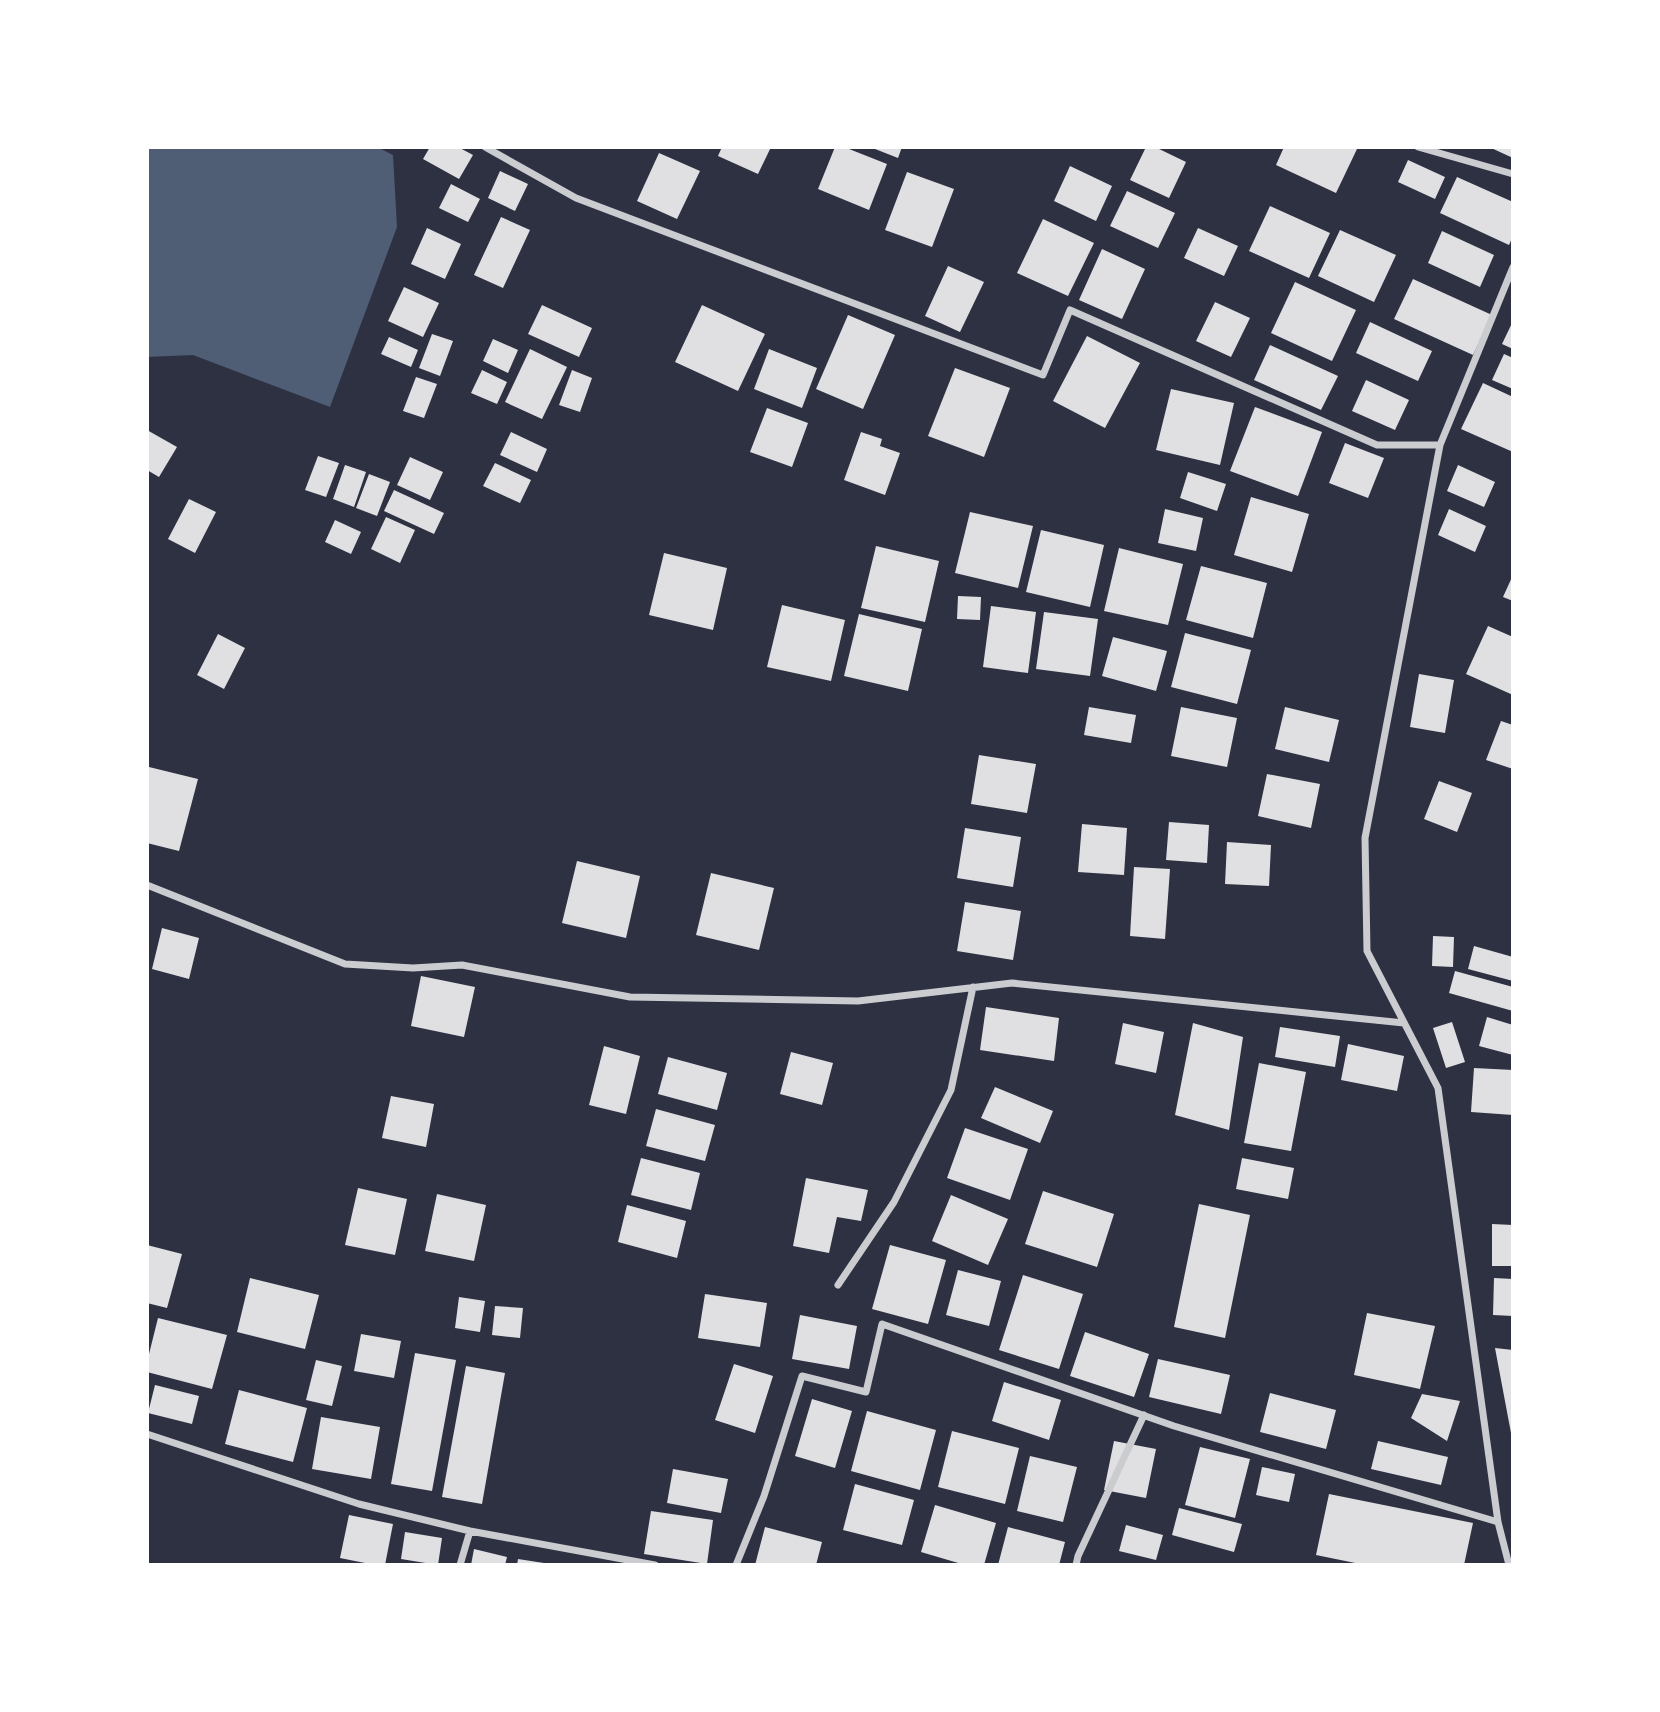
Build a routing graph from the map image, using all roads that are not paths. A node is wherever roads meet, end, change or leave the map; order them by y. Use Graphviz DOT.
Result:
graph roads {
  1 [pos="485,147"];
  2 [pos="1418,147"];
  3 [pos="1513,174"];
  4 [pos="1513,267"];
  5 [pos="1440,445"];
  6 [pos="147,885"];
  7 [pos="973,987"];
  8 [pos="1404,1023"];
  9 [pos="838,1285"];
  10 [pos="1144,1415"];
  11 [pos="147,1434"];
  12 [pos="1498,1522"];
  13 [pos="470,1531"];
  14 [pos="460,1565"];
  15 [pos="655,1565"];
  16 [pos="736,1565"];
  17 [pos="1076,1565"];
  18 [pos="1509,1565"];
  1 -- 5 [label="street"];
  2 -- 3 [label="street"];
  4 -- 5 [label="street"];
  5 -- 8 [label="street"];
  6 -- 7 [label="street"];
  7 -- 8 [label="street"];
  7 -- 9 [label="street"];
  8 -- 12 [label="street"];
  10 -- 12 [label="street"];
  10 -- 16 [label="street"];
  10 -- 17 [label="street"];
  11 -- 13 [label="street"];
  12 -- 18 [label="street"];
  13 -- 14 [label="street"];
  13 -- 15 [label="street"];
}
